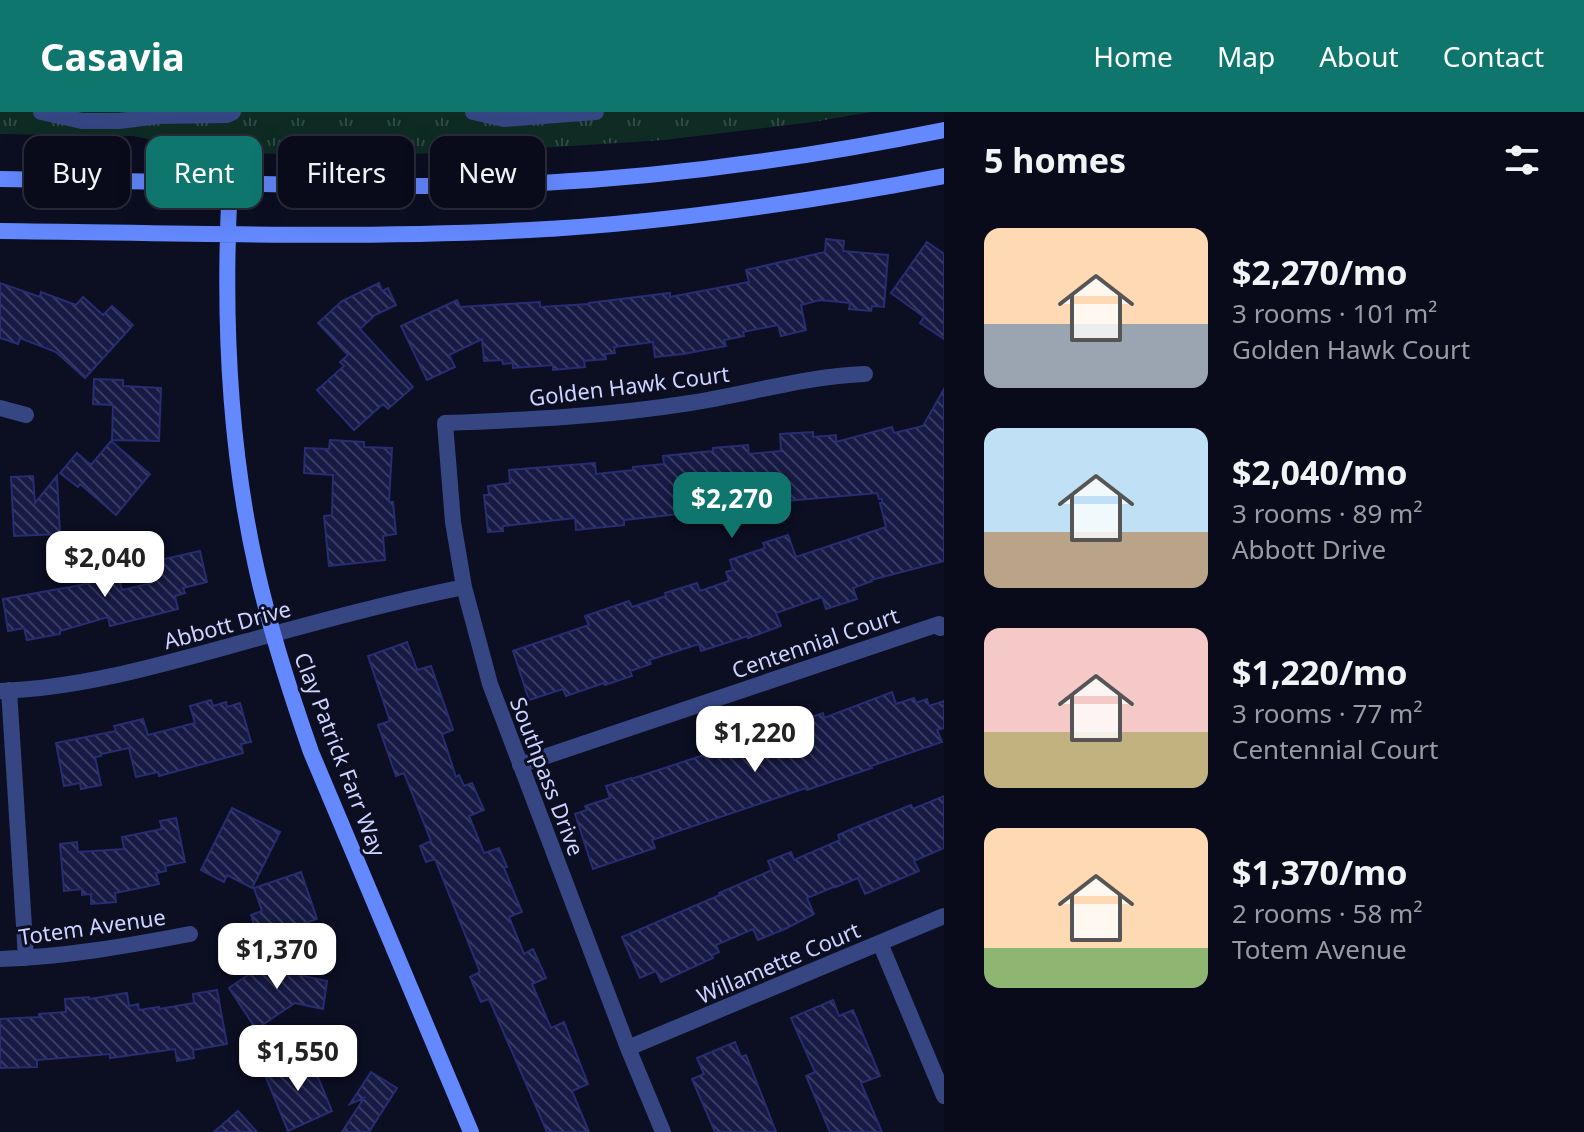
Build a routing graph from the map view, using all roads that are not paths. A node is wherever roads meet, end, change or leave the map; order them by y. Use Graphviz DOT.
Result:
graph roads {
  1 [pos="41,112"];
  2 [pos="233,112"];
  3 [pos="473,112"];
  4 [pos="596,112"];
  5 [pos="944,130"];
  6 [pos="944,176"];
  7 [pos="0,179"];
  8 [pos="146,182"];
  9 [pos="262,184"];
  10 [pos="228,208"];
  11 [pos="0,231"];
  12 [pos="227,233"];
  13 [pos="865,374"];
  14 [pos="0,408"];
  15 [pos="26,415"];
  16 [pos="445,423"];
  17 [pos="464,587"];
  18 [pos="940,628"];
  19 [pos="273,634"];
  20 [pos="5,690"];
  21 [pos="520,765"];
  22 [pos="944,916"];
  23 [pos="190,934"];
  24 [pos="880,943"];
  25 [pos="26,958"];
  26 [pos="0,959"];
  27 [pos="628,1048"];
  28 [pos="944,1096"];
  29 [pos="471,1132"];
  30 [pos="663,1132"];
  1 -- 2 [label="street"];
  3 -- 4 [label="street"];
  5 -- 9 [label="main road"];
  6 -- 12 [label="main road"];
  7 -- 8 [label="main road"];
  10 -- 12 [label="main road, Clay Patrick Farr Way"];
  11 -- 12 [label="main road"];
  12 -- 19 [label="main road, Clay Patrick Farr Way"];
  13 -- 16 [label="street, Golden Hawk Court"];
  14 -- 15 [label="street"];
  16 -- 17 [label="street, Southpass Drive"];
  17 -- 19 [label="street, Abbott Drive"];
  17 -- 21 [label="street, Southpass Drive"];
  18 -- 21 [label="street, Centennial Court"];
  19 -- 20 [label="street, Abbott Drive"];
  19 -- 29 [label="main road, Clay Patrick Farr Way"];
  20 -- 25 [label="street"];
  21 -- 27 [label="street, Southpass Drive"];
  22 -- 24 [label="street, Willamette Court"];
  23 -- 25 [label="street, Totem Avenue"];
  24 -- 27 [label="street, Willamette Court"];
  24 -- 28 [label="street"];
  25 -- 26 [label="street, Totem Avenue"];
  27 -- 30 [label="street, Southpass Drive"];
}
